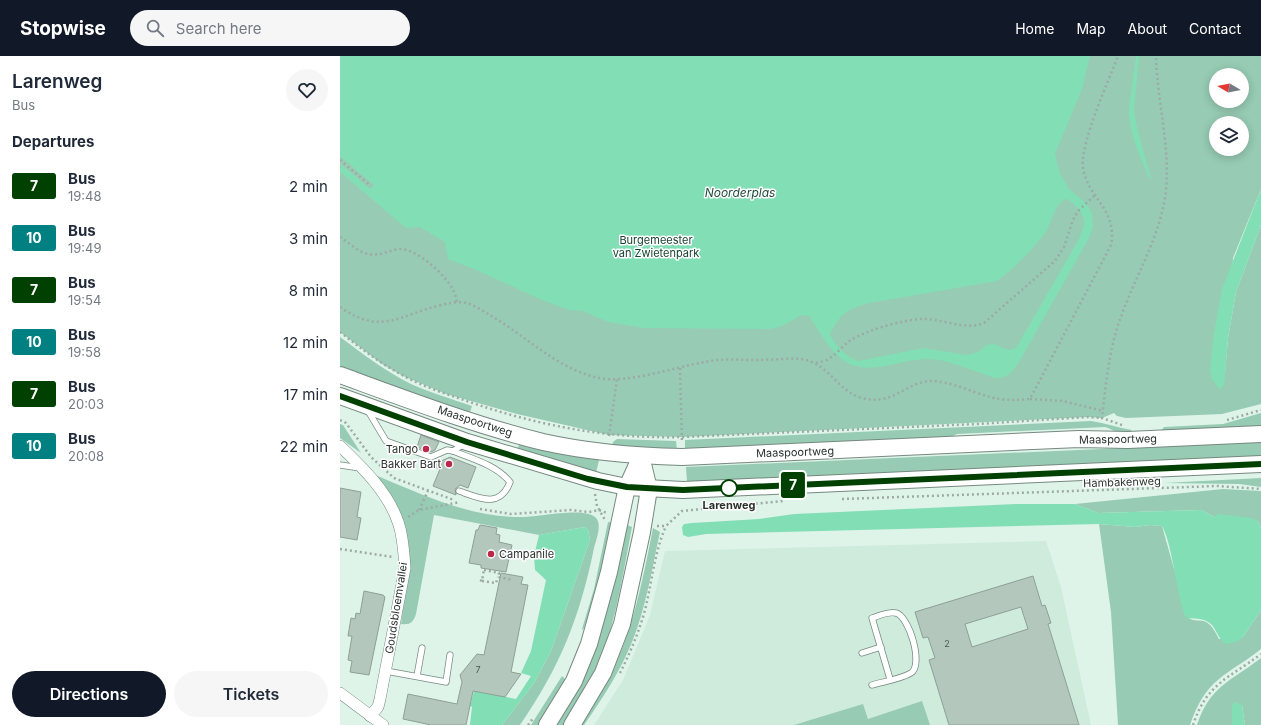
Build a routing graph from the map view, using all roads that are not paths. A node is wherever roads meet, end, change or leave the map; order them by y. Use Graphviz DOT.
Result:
graph roads {
  1 [pos="340,375"];
  2 [pos="340,396"];
  3 [pos="364,404"];
  4 [pos="1261,434"];
  5 [pos="467,442"];
  6 [pos="340,446"];
  7 [pos="453,452"];
  8 [pos="641,456"];
  9 [pos="1261,464"];
  10 [pos="340,465"];
  11 [pos="364,469"];
  12 [pos="627,487"];
  13 [pos="649,489"];
  14 [pos="459,491"];
  15 [pos="881,647"];
  16 [pos="422,648"];
  17 [pos="862,654"];
  18 [pos="450,655"];
  19 [pos="386,672"];
  20 [pos="418,676"];
  21 [pos="890,679"];
  22 [pos="872,685"];
  23 [pos="340,693"];
  24 [pos="370,716"];
  25 [pos="383,725"];
  26 [pos="547,725"];
  27 [pos="572,725"];
  1 -- 8 [label="main road, Maaspoortweg"];
  2 -- 3 [label="main road, Maaspoortweg"];
  3 -- 5 [label="main road, Maaspoortweg"];
  3 -- 7 [label="lane"];
  4 -- 8 [label="main road, Maaspoortweg"];
  5 -- 7 [label="lane"];
  5 -- 12 [label="main road, Maaspoortweg"];
  6 -- 11 [label="street, Goudsbloemvallei"];
  7 -- 14 [label="lane"];
  8 -- 12 [label="main road"];
  8 -- 13 [label="main road"];
  9 -- 13 [label="main road, Maaspoortweg"];
  10 -- 11 [label="lane"];
  11 -- 19 [label="street, Goudsbloemvallei"];
  12 -- 13 [label="main road, Maaspoortweg"];
  12 -- 26 [label="main road"];
  13 -- 27 [label="main road"];
  15 -- 17 [label="lane"];
  15 -- 21 [label="lane"];
  15 -- 21 [label="lane"];
  16 -- 20 [label="lane"];
  18 -- 20 [label="lane"];
  19 -- 20 [label="lane"];
  19 -- 24 [label="street, Goudsbloemvallei"];
  21 -- 22 [label="lane"];
  23 -- 24 [label="street"];
  24 -- 25 [label="street"];
}
